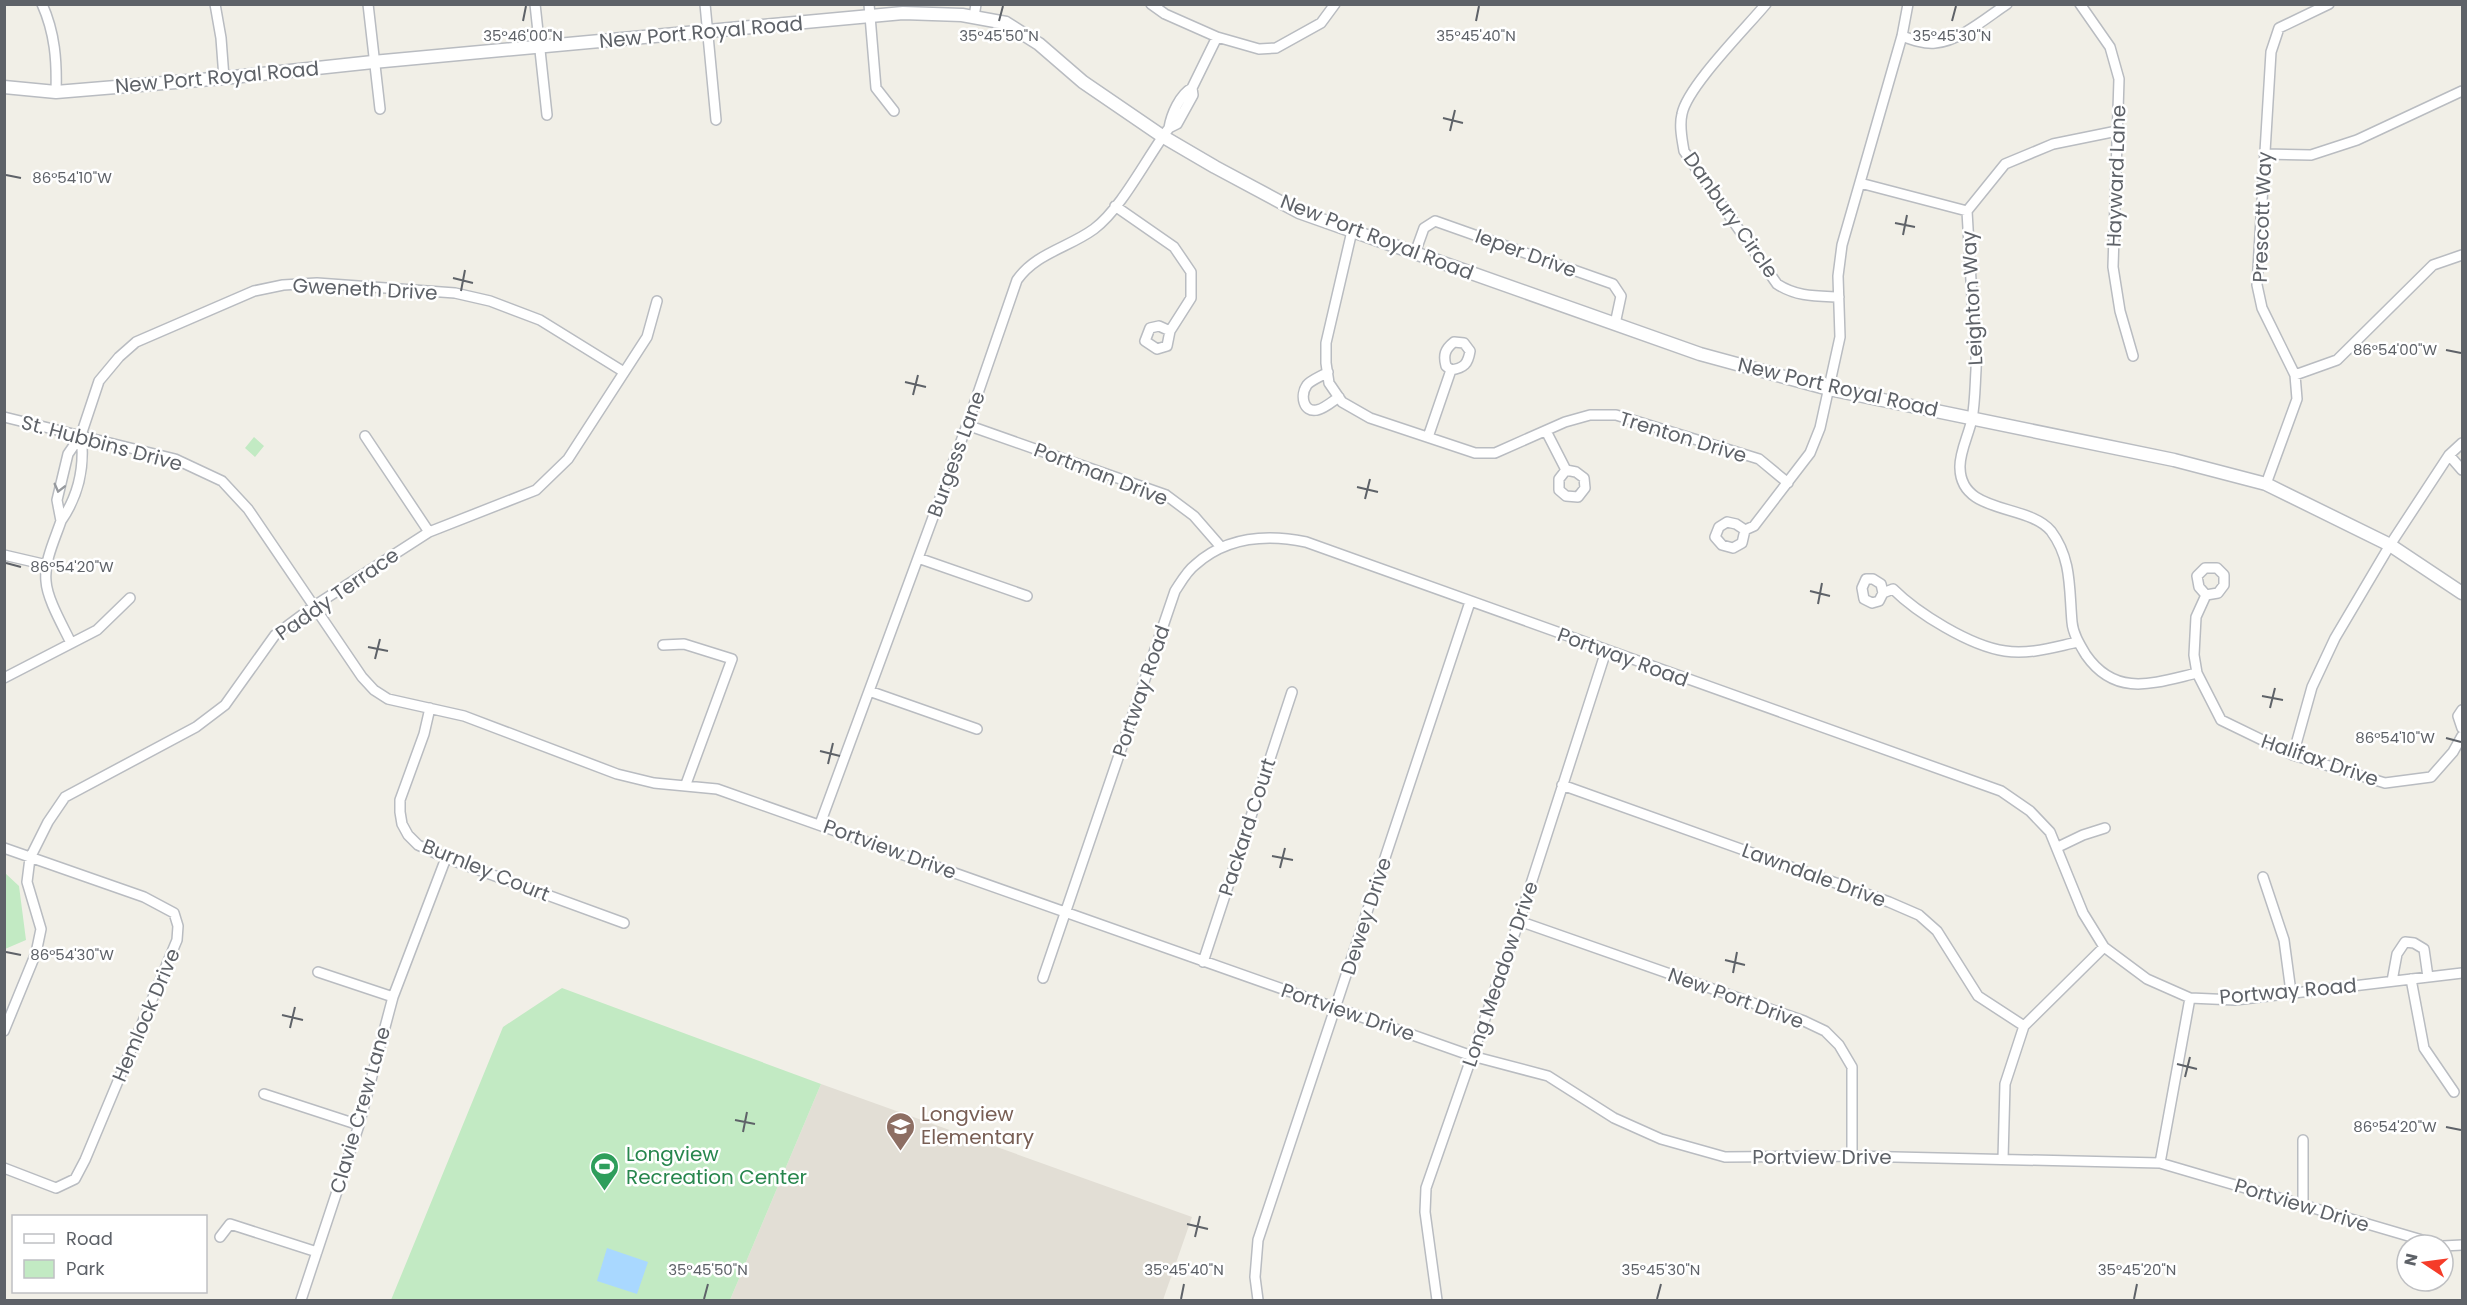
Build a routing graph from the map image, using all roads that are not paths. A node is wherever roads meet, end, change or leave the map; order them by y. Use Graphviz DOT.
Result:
graph roads {
  1 [pos="42,4"];
  2 [pos="215,4"];
  3 [pos="368,4"];
  4 [pos="535,4"];
  5 [pos="705,4"];
  6 [pos="1151,4"];
  7 [pos="1335,4"];
  8 [pos="1766,4"];
  9 [pos="1908,4"];
  10 [pos="2007,4"];
  11 [pos="2080,4"];
  12 [pos="2329,4"];
  13 [pos="870,10"];
  14 [pos="975,11"];
  15 [pos="707,31"];
  16 [pos="1902,36"];
  17 [pos="1217,37"];
  18 [pos="539,47"];
  19 [pos="374,62"];
  20 [pos="224,78"];
  21 [pos="4,87"];
  22 [pos="2462,91"];
  23 [pos="57,92"];
  24 [pos="380,109"];
  25 [pos="894,111"];
  26 [pos="547,116"];
  27 [pos="716,120"];
  28 [pos="2117,131"];
  29 [pos="1166,132"];
  30 [pos="2264,154"];
  31 [pos="1860,183"];
  32 [pos="1115,206"];
  33 [pos="1967,211"];
  34 [pos="1352,231"];
  35 [pos="1415,253"];
  36 [pos="2463,255"];
  37 [pos="1839,297"];
  38 [pos="657,301"];
  39 [pos="1615,324"];
  40 [pos="1170,331"];
  41 [pos="2133,356"];
  42 [pos="1451,370"];
  43 [pos="624,372"];
  44 [pos="1328,372"];
  45 [pos="2295,375"];
  46 [pos="1829,389"];
  47 [pos="1339,398"];
  48 [pos="4,417"];
  49 [pos="1972,418"];
  50 [pos="967,425"];
  51 [pos="1546,430"];
  52 [pos="81,435"];
  53 [pos="365,436"];
  54 [pos="1428,438"];
  55 [pos="2463,442"];
  56 [pos="2449,455"];
  57 [pos="1566,470"];
  58 [pos="2463,470"];
  59 [pos="1788,483"];
  60 [pos="2266,484"];
  61 [pos="61,520"];
  62 [pos="1745,530"];
  63 [pos="429,532"];
  64 [pos="2390,545"];
  65 [pos="1221,547"];
  66 [pos="4,555"];
  67 [pos="918,558"];
  68 [pos="47,565"];
  69 [pos="1883,593"];
  70 [pos="2463,593"];
  71 [pos="2206,595"];
  72 [pos="1026,596"];
  73 [pos="130,598"];
  74 [pos="1470,602"];
  75 [pos="314,606"];
  76 [pos="2078,642"];
  77 [pos="71,643"];
  78 [pos="663,645"];
  79 [pos="1606,651"];
  80 [pos="2197,674"];
  81 [pos="4,678"];
  82 [pos="869,691"];
  83 [pos="1292,692"];
  84 [pos="430,708"];
  85 [pos="2463,710"];
  86 [pos="2463,728"];
  87 [pos="977,729"];
  88 [pos="2463,736"];
  89 [pos="2293,754"];
  90 [pos="686,784"];
  91 [pos="1562,785"];
  92 [pos="820,824"];
  93 [pos="2105,828"];
  94 [pos="2058,847"];
  95 [pos="4,848"];
  96 [pos="30,858"];
  97 [pos="446,858"];
  98 [pos="2264,877"];
  99 [pos="1065,914"];
  100 [pos="1519,921"];
  101 [pos="624,923"];
  102 [pos="2104,947"];
  103 [pos="1203,962"];
  104 [pos="318,972"];
  105 [pos="2463,973"];
  106 [pos="2428,977"];
  107 [pos="1043,978"];
  108 [pos="2411,979"];
  109 [pos="2392,981"];
  110 [pos="2291,992"];
  111 [pos="393,997"];
  112 [pos="2190,998"];
  113 [pos="1336,1007"];
  114 [pos="2024,1026"];
  115 [pos="4,1031"];
  116 [pos="1472,1056"];
  117 [pos="2454,1092"];
  118 [pos="264,1094"];
  119 [pos="358,1125"];
  120 [pos="2303,1140"];
  121 [pos="1852,1156"];
  122 [pos="2003,1159"];
  123 [pos="2160,1163"];
  124 [pos="4,1168"];
  125 [pos="2303,1206"];
  126 [pos="2396,1233"];
  127 [pos="220,1237"];
  128 [pos="317,1252"];
  129 [pos="301,1300"];
  130 [pos="1257,1300"];
  131 [pos="1437,1300"];
  1 -- 23 [label="street"];
  2 -- 20 [label="street"];
  3 -- 19 [label="street"];
  4 -- 18 [label="street"];
  5 -- 15 [label="street"];
  6 -- 17 [label="street"];
  7 -- 17 [label="street"];
  8 -- 37 [label="street, Danbury Circle"];
  9 -- 16 [label="street"];
  10 -- 16 [label="street"];
  11 -- 28 [label="street, Hayward Lane"];
  12 -- 30 [label="street, Prescott Way"];
  13 -- 14 [label="street, New Port Royal Road"];
  13 -- 15 [label="street, New Port Royal Road"];
  13 -- 25 [label="street"];
  14 -- 29 [label="street, New Port Royal Road"];
  15 -- 18 [label="street, New Port Royal Road"];
  15 -- 27 [label="street"];
  16 -- 31 [label="street"];
  17 -- 29 [label="street, Burgess Lane"];
  18 -- 19 [label="street, New Port Royal Road"];
  18 -- 26 [label="street"];
  19 -- 20 [label="street, New Port Royal Road"];
  19 -- 24 [label="street"];
  20 -- 23 [label="street, New Port Royal Road"];
  21 -- 23 [label="street, New Port Royal Road"];
  22 -- 30 [label="street"];
  28 -- 33 [label="street, Leighton Way"];
  28 -- 41 [label="street, Hayward Lane"];
  29 -- 32 [label="street, Burgess Lane"];
  29 -- 34 [label="street, New Port Royal Road"];
  30 -- 45 [label="street, Prescott Way"];
  31 -- 33 [label="street"];
  31 -- 37 [label="street"];
  32 -- 40 [label="street"];
  32 -- 50 [label="street, Burgess Lane"];
  33 -- 49 [label="street, Leighton Way"];
  34 -- 35 [label="street, New Port Royal Road"];
  34 -- 44 [label="street"];
  35 -- 39 [label="street, New Port Royal Road"];
  35 -- 39 [label="street, Ieper Drive"];
  36 -- 45 [label="street"];
  37 -- 46 [label="street"];
  38 -- 43 [label="street, Paddy Terrace"];
  39 -- 46 [label="street, New Port Royal Road"];
  42 -- 54 [label="street"];
  43 -- 52 [label="street, Gweneth Drive"];
  43 -- 63 [label="street, Paddy Terrace"];
  44 -- 47 [label="street"];
  44 -- 47 [label="street"];
  45 -- 60 [label="street, Prescott Way"];
  46 -- 49 [label="street, New Port Royal Road"];
  46 -- 59 [label="street"];
  47 -- 54 [label="street, Trenton Drive"];
  48 -- 52 [label="street, St. Hubbins Drive"];
  49 -- 60 [label="street, New Port Royal Road"];
  49 -- 76 [label="street, Leighton Way"];
  50 -- 65 [label="street, Portman Drive"];
  50 -- 67 [label="street, Burgess Lane"];
  51 -- 54 [label="street, Trenton Drive"];
  51 -- 57 [label="street"];
  51 -- 59 [label="street, Trenton Drive"];
  52 -- 61 [label="street"];
  52 -- 61 [label="street, one-way"];
  52 -- 75 [label="street, St. Hubbins Drive"];
  53 -- 63 [label="street"];
  55 -- 56 [label="street"];
  56 -- 58 [label="street"];
  56 -- 64 [label="street"];
  59 -- 62 [label="street"];
  60 -- 64 [label="street, New Port Royal Road"];
  61 -- 68 [label="street"];
  63 -- 75 [label="street, Paddy Terrace"];
  64 -- 70 [label="street, New Port Royal Road"];
  64 -- 89 [label="street"];
  65 -- 74 [label="street, Portway Road"];
  65 -- 99 [label="street, Portway Road"];
  66 -- 68 [label="street"];
  67 -- 72 [label="street"];
  67 -- 82 [label="street, Burgess Lane"];
  68 -- 77 [label="street"];
  69 -- 76 [label="street"];
  71 -- 80 [label="street, Halifax Drive"];
  73 -- 77 [label="street"];
  74 -- 79 [label="street, Portway Road"];
  74 -- 113 [label="street, Dewey Drive"];
  75 -- 84 [label="street, Portview Drive"];
  75 -- 96 [label="street, Paddy Terrace"];
  76 -- 80 [label="street, Leighton Way"];
  77 -- 81 [label="street"];
  78 -- 90 [label="street"];
  79 -- 91 [label="street, Long Meadow Drive"];
  79 -- 94 [label="street, Portway Road"];
  80 -- 89 [label="street, Halifax Drive"];
  82 -- 87 [label="street"];
  82 -- 92 [label="street, Burgess Lane"];
  83 -- 103 [label="street, Packard Court"];
  84 -- 90 [label="street, Portview Drive"];
  84 -- 97 [label="street, Burnley Court"];
  85 -- 86 [label="street"];
  88 -- 89 [label="street, Halifax Drive"];
  90 -- 92 [label="street, Portview Drive"];
  91 -- 100 [label="street, Long Meadow Drive"];
  91 -- 114 [label="street, Lawndale Drive"];
  92 -- 99 [label="street, Portview Drive"];
  93 -- 94 [label="street"];
  94 -- 102 [label="street, Portway Road"];
  95 -- 96 [label="street, Hemlock Drive"];
  96 -- 115 [label="street, Paddy Terrace"];
  96 -- 124 [label="street, Hemlock Drive"];
  97 -- 101 [label="street, Burnley Court"];
  97 -- 111 [label="street, Clavie Crew Lane"];
  98 -- 110 [label="street"];
  99 -- 103 [label="street, Portview Drive"];
  99 -- 107 [label="street, Portway Road"];
  100 -- 116 [label="street, Long Meadow Drive"];
  100 -- 121 [label="street, New Port Drive"];
  102 -- 112 [label="street, Portway Road"];
  102 -- 114 [label="street"];
  103 -- 113 [label="street, Portview Drive"];
  104 -- 111 [label="street"];
  105 -- 106 [label="street, Portway Road"];
  106 -- 108 [label="street, Portway Road"];
  106 -- 109 [label="street"];
  108 -- 109 [label="street, Portway Road"];
  108 -- 117 [label="street"];
  109 -- 110 [label="street, Portway Road"];
  110 -- 112 [label="street, Portway Road"];
  111 -- 119 [label="street, Clavie Crew Lane"];
  112 -- 123 [label="street"];
  113 -- 116 [label="street, Portview Drive"];
  113 -- 130 [label="street, Dewey Drive"];
  114 -- 122 [label="street"];
  116 -- 121 [label="street, Portview Drive"];
  116 -- 131 [label="street, Long Meadow Drive"];
  118 -- 119 [label="street"];
  119 -- 128 [label="street, Clavie Crew Lane"];
  120 -- 125 [label="street"];
  121 -- 122 [label="street, Portview Drive"];
  122 -- 123 [label="street, Portview Drive"];
  123 -- 125 [label="street, Portview Drive"];
  125 -- 126 [label="street, Portview Drive"];
  127 -- 128 [label="street"];
  128 -- 129 [label="street, Clavie Crew Lane"];
}
